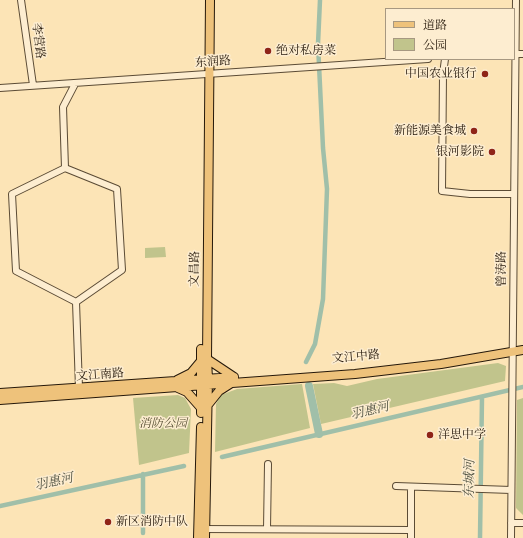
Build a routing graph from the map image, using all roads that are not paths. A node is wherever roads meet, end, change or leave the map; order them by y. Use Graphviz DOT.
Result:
graph roads {
  1 [pos="21,0"];
  2 [pos="205,0"];
  3 [pos="210,0"];
  4 [pos="516,0"];
  5 [pos="515,27"];
  6 [pos="412,60"];
  7 [pos="445,60"];
  8 [pos="514,60"];
  9 [pos="207,73"];
  10 [pos="75,84"];
  11 [pos="33,85"];
  12 [pos="0,88"];
  13 [pos="65,168"];
  14 [pos="514,194"];
  15 [pos="76,302"];
  16 [pos="523,346"];
  17 [pos="513,350"];
  18 [pos="523,350"];
  19 [pos="204,360"];
  20 [pos="233,380"];
  21 [pos="204,382"];
  22 [pos="176,385"];
  23 [pos="79,388"];
  24 [pos="0,393"];
  25 [pos="0,400"];
  26 [pos="204,408"];
  27 [pos="268,464"];
  28 [pos="396,486"];
  29 [pos="411,487"];
  30 [pos="511,490"];
  31 [pos="511,523"];
  32 [pos="523,523"];
  33 [pos="202,529"];
  34 [pos="267,529"];
  35 [pos="411,530"];
  36 [pos="198,538"];
  37 [pos="205,538"];
  38 [pos="411,538"];
  39 [pos="511,538"];
  1 -- 11 [label="street, 李营路"];
  2 -- 9 [label="main road, 文昌路"];
  3 -- 9 [label="main road, 文昌路"];
  4 -- 5 [label="street, 曾涛路"];
  6 -- 9 [label="street, 东润路"];
  7 -- 14 [label="street"];
  8 -- 14 [label="street, 曾涛路"];
  9 -- 10 [label="street, 东润路"];
  9 -- 19 [label="main road, 文昌路"];
  10 -- 11 [label="street, 东润路"];
  10 -- 13 [label="street"];
  11 -- 12 [label="street, 东润路"];
  13 -- 15 [label="street"];
  13 -- 15 [label="street"];
  14 -- 17 [label="street, 曾涛路"];
  15 -- 23 [label="street"];
  16 -- 17 [label="main road"];
  17 -- 18 [label="main road"];
  17 -- 20 [label="main road, 文江中路"];
  17 -- 30 [label="street, 曾涛路"];
  19 -- 20 [label="main road"];
  19 -- 21 [label="main road, 文昌路"];
  19 -- 22 [label="main road"];
  20 -- 21 [label="main road, 文江中路"];
  20 -- 26 [label="main road"];
  21 -- 22 [label="main road, 文江南路"];
  21 -- 26 [label="main road, 文昌路"];
  22 -- 23 [label="main road, 文江南路"];
  22 -- 25 [label="main road, 文江南路"];
  22 -- 26 [label="main road"];
  23 -- 24 [label="main road, 文江南路"];
  26 -- 33 [label="main road, 文昌路"];
  27 -- 34 [label="street"];
  28 -- 29 [label="street"];
  29 -- 30 [label="street"];
  29 -- 35 [label="street"];
  30 -- 31 [label="street, 曾涛路"];
  31 -- 32 [label="street"];
  31 -- 39 [label="street, 曾涛路"];
  33 -- 34 [label="street"];
  33 -- 36 [label="main road, 文昌路"];
  33 -- 37 [label="main road, 文昌路"];
  34 -- 35 [label="street"];
  35 -- 38 [label="street"];
}
